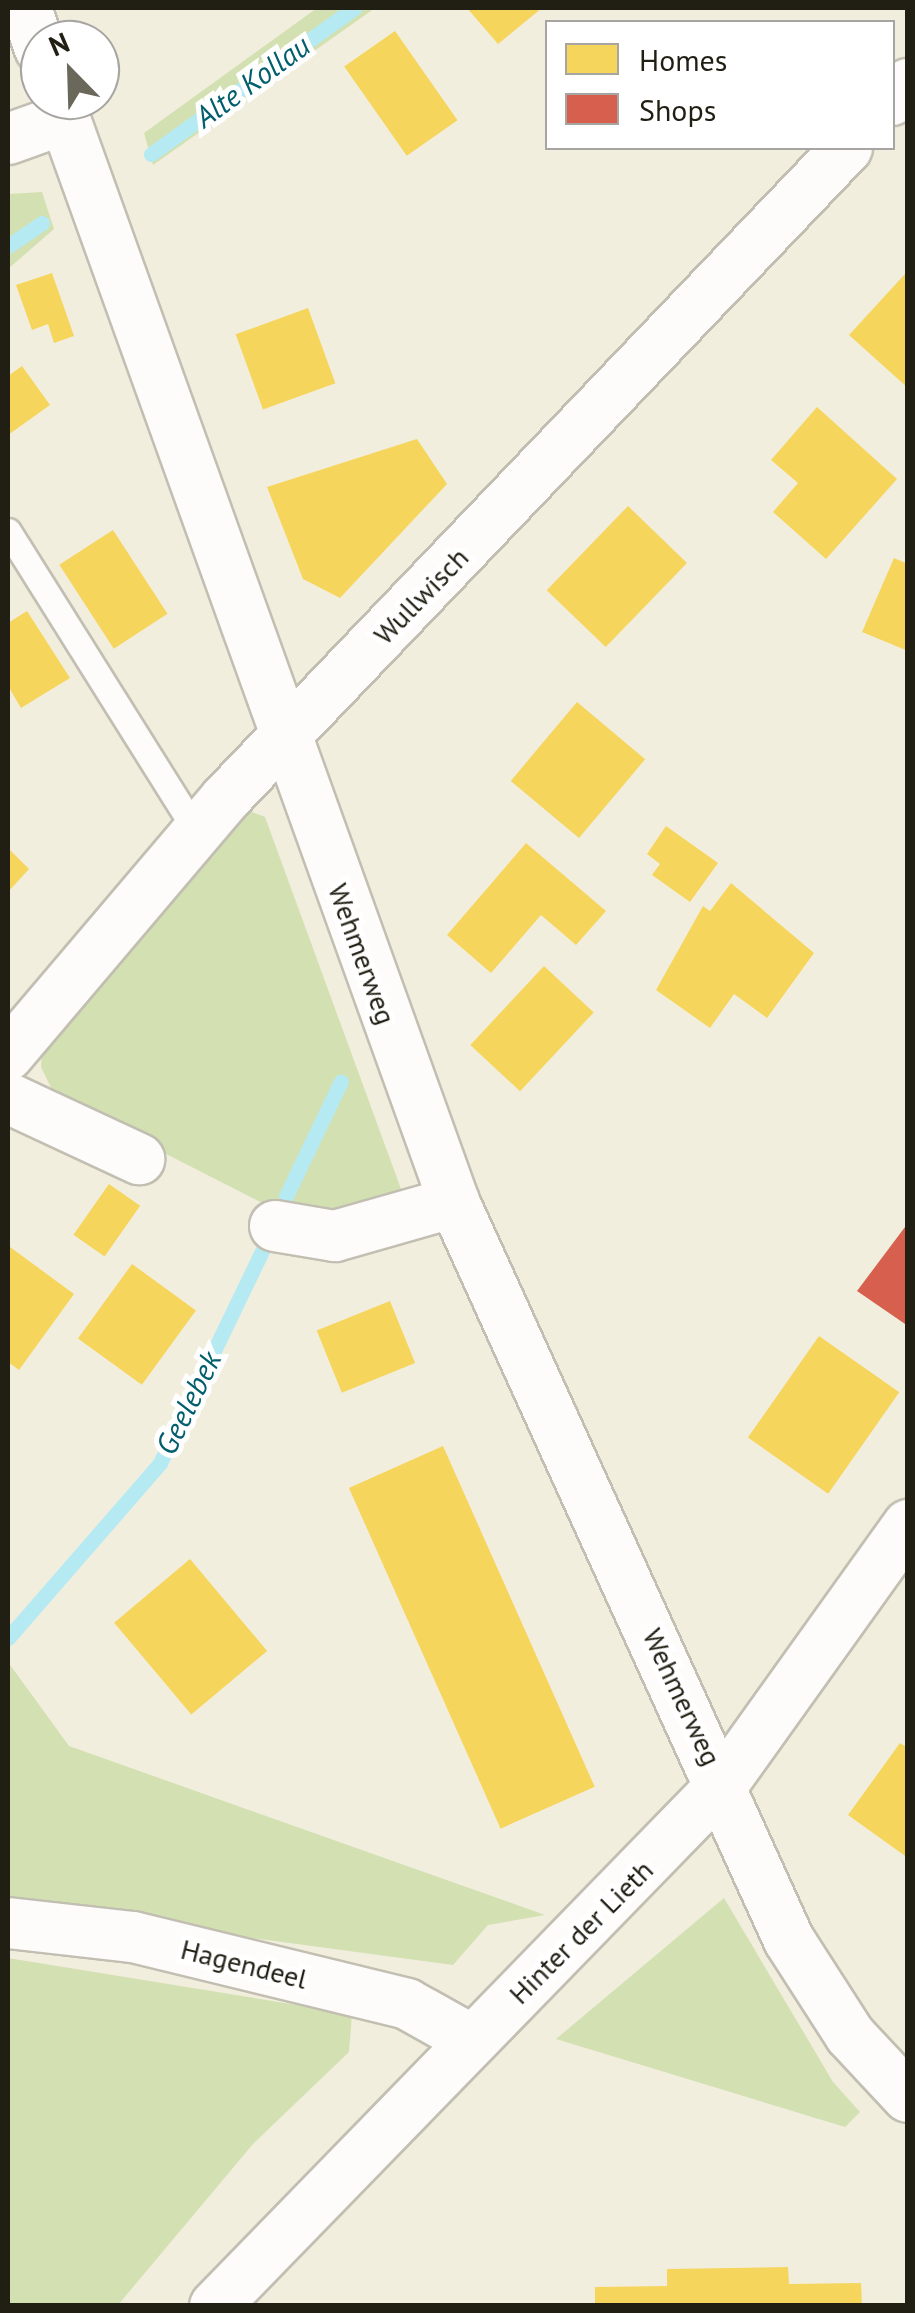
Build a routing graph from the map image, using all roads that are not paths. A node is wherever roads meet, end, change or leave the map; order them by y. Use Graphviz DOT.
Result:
graph roads {
  1 [pos="42,120"];
  2 [pos="65,120"];
  3 [pos="8,139"];
  4 [pos="845,150"];
  5 [pos="8,531"];
  6 [pos="283,739"];
  7 [pos="197,832"];
  8 [pos="8,1055"];
  9 [pos="8,1098"];
  10 [pos="139,1159"];
  11 [pos="454,1202"];
  12 [pos="275,1226"];
  13 [pos="908,1526"];
  14 [pos="722,1785"];
  15 [pos="8,1924"];
  16 [pos="470,2039"];
  17 [pos="908,2096"];
  18 [pos="215,2306"];
  1 -- 3 [label="street"];
  2 -- 6 [label="street, Wehmerweg"];
  4 -- 6 [label="street, Wullwisch"];
  5 -- 7 [label="lane"];
  6 -- 7 [label="street, Wullwisch"];
  6 -- 11 [label="street, Wehmerweg"];
  7 -- 8 [label="street, Wullwisch"];
  9 -- 10 [label="street"];
  11 -- 12 [label="street"];
  11 -- 14 [label="street, Wehmerweg"];
  13 -- 14 [label="street, Hinter der Lieth"];
  14 -- 16 [label="street, Hinter der Lieth"];
  14 -- 17 [label="street"];
  15 -- 16 [label="street, Hagendeel"];
  16 -- 18 [label="street, Hinter der Lieth"];
}
